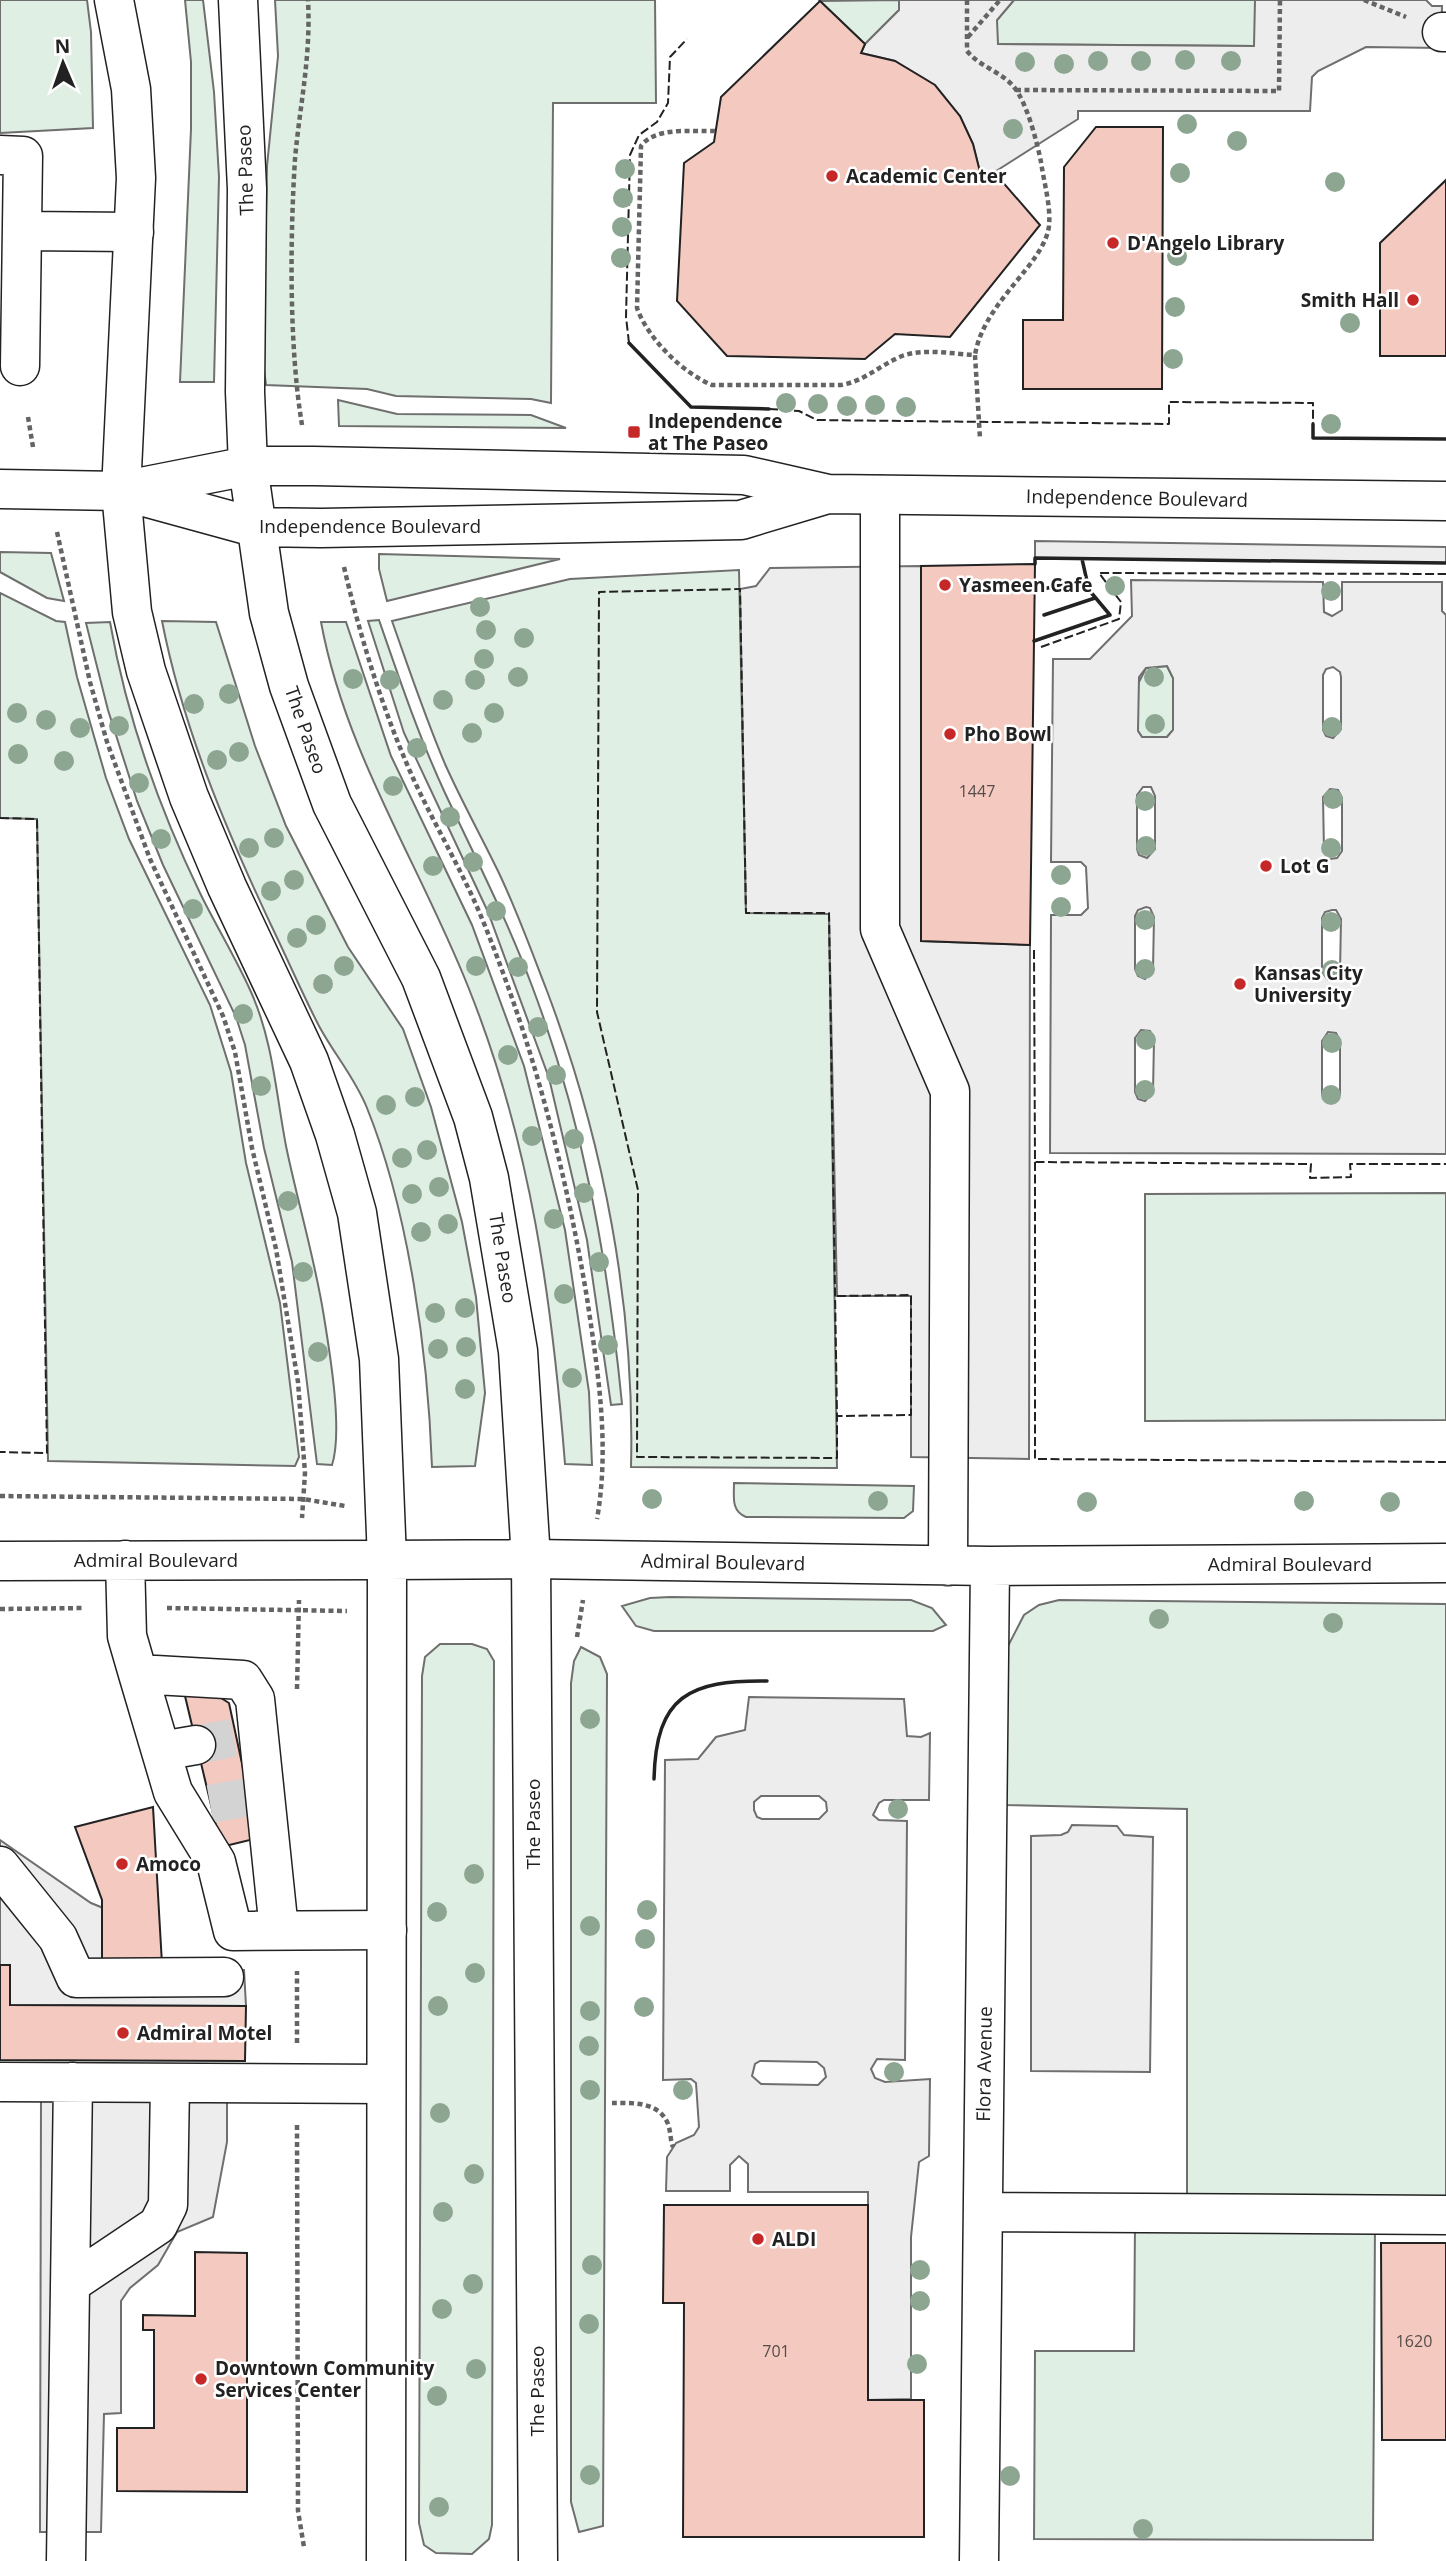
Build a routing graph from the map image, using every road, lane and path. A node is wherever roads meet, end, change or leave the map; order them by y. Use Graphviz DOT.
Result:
graph roads {
  1 [pos="114,0"];
  2 [pos="238,0"];
  3 [pos="307,0"];
  4 [pos="967,0"];
  5 [pos="1000,0"];
  6 [pos="1280,0"];
  7 [pos="967,37"];
  8 [pos="1016,90"];
  9 [pos="716,131"];
  10 [pos="0,155"];
  11 [pos="22,231"];
  12 [pos="134,232"];
  13 [pos="975,355"];
  14 [pos="20,366"];
  15 [pos="28,417"];
  16 [pos="302,422"];
  17 [pos="28,431"];
  18 [pos="980,439"];
  19 [pos="248,466"];
  20 [pos="0,489"];
  21 [pos="121,491"];
  22 [pos="828,494"];
  23 [pos="880,495"];
  24 [pos="1446,501"];
  25 [pos="254,527"];
  26 [pos="64,556"];
  27 [pos="344,568"];
  28 [pos="604,1475"];
  29 [pos="303,1491"];
  30 [pos="0,1496"];
  31 [pos="386,1514"];
  32 [pos="531,1559"];
  33 [pos="125,1560"];
  34 [pos="387,1560"];
  35 [pos="0,1561"];
  36 [pos="1446,1563"];
  37 [pos="948,1566"];
  38 [pos="990,1566"];
  39 [pos="138,1674"];
  40 [pos="0,1866"];
  41 [pos="279,1930"];
  42 [pos="387,1930"];
  43 [pos="224,1977"];
  44 [pos="0,2082"];
  45 [pos="73,2082"];
  46 [pos="170,2082"];
  47 [pos="386,2084"];
  48 [pos="612,2103"];
  49 [pos="673,2147"];
  50 [pos="983,2213"];
  51 [pos="1446,2215"];
  52 [pos="70,2284"];
  53 [pos="66,2561"];
  54 [pos="386,2561"];
  55 [pos="538,2561"];
  56 [pos="979,2561"];
  1 -- 12 [label="main road"];
  2 -- 19 [label="main road, The Paseo"];
  3 -- 16 [label="path"];
  4 -- 7 [label="path"];
  5 -- 7 [label="path"];
  6 -- 8 [label="path"];
  7 -- 8 [label="path"];
  8 -- 13 [label="path"];
  9 -- 13 [label="path"];
  10 -- 11 [label="main road"];
  11 -- 12 [label="main road"];
  11 -- 14 [label="main road"];
  12 -- 21 [label="main road"];
  13 -- 18 [label="path"];
  15 -- 17 [label="path"];
  19 -- 21 [label="main road, Independence Boulevard"];
  19 -- 22 [label="main road, Independence Boulevard"];
  19 -- 25 [label="main road, The Paseo"];
  20 -- 21 [label="main road"];
  21 -- 25 [label="main road, Independence Boulevard"];
  21 -- 31 [label="main road"];
  22 -- 23 [label="main road, Independence Boulevard"];
  22 -- 25 [label="main road, Independence Boulevard"];
  23 -- 24 [label="main road, Independence Boulevard"];
  23 -- 37 [label="main road"];
  25 -- 32 [label="main road, The Paseo"];
  26 -- 29 [label="path"];
  27 -- 28 [label="path"];
  30 -- 31 [label="path"];
  31 -- 34 [label="main road"];
  32 -- 34 [label="main road, Admiral Boulevard"];
  32 -- 37 [label="main road, Admiral Boulevard"];
  32 -- 55 [label="main road, The Paseo"];
  33 -- 34 [label="main road, Admiral Boulevard"];
  33 -- 35 [label="main road, Admiral Boulevard"];
  33 -- 39 [label="main road"];
  34 -- 42 [label="main road"];
  36 -- 38 [label="main road, Admiral Boulevard"];
  37 -- 38 [label="main road, Admiral Boulevard"];
  38 -- 50 [label="main road, Flora Avenue"];
  39 -- 41 [label="main road"];
  39 -- 41 [label="main road"];
  40 -- 43 [label="main road"];
  41 -- 42 [label="main road"];
  42 -- 47 [label="main road"];
  44 -- 45 [label="main road"];
  45 -- 46 [label="main road"];
  45 -- 52 [label="main road"];
  46 -- 47 [label="main road"];
  46 -- 52 [label="main road"];
  47 -- 54 [label="main road"];
  48 -- 49 [label="path"];
  50 -- 51 [label="main road"];
  50 -- 56 [label="main road, Flora Avenue"];
  52 -- 53 [label="main road"];
}
